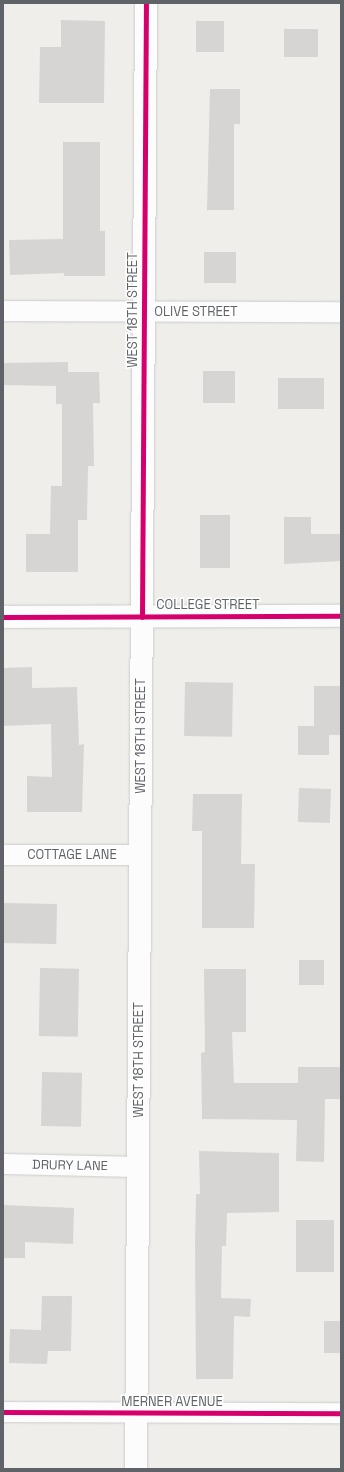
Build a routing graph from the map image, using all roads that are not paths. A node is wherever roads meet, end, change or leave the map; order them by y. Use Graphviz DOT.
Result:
graph roads {
  1 [pos="146,3"];
  2 [pos="3,311"];
  3 [pos="144,312"];
  4 [pos="341,312"];
  5 [pos="341,616"];
  6 [pos="3,617"];
  7 [pos="142,617"];
  8 [pos="3,855"];
  9 [pos="140,855"];
  10 [pos="3,1164"];
  11 [pos="138,1167"];
  12 [pos="3,1412"];
  13 [pos="136,1413"];
  14 [pos="341,1413"];
  15 [pos="136,1469"];
  1 -- 3 [label="main road, WEST 18TH STREET"];
  2 -- 3 [label="street, OLIVE STREET"];
  3 -- 4 [label="street, OLIVE STREET"];
  3 -- 7 [label="main road, WEST 18TH STREET"];
  5 -- 7 [label="main road, COLLEGE STREET"];
  6 -- 7 [label="main road, COLLEGE STREET"];
  7 -- 9 [label="main road, WEST 18TH STREET"];
  8 -- 9 [label="street, COTTAGE LANE"];
  9 -- 11 [label="main road, WEST 18TH STREET"];
  10 -- 11 [label="street, DRURY LANE"];
  11 -- 13 [label="main road, WEST 18TH STREET"];
  12 -- 13 [label="street, MERNER AVENUE"];
  13 -- 14 [label="street, MERNER AVENUE"];
  13 -- 15 [label="main road, WEST 18TH STREET"];
}
